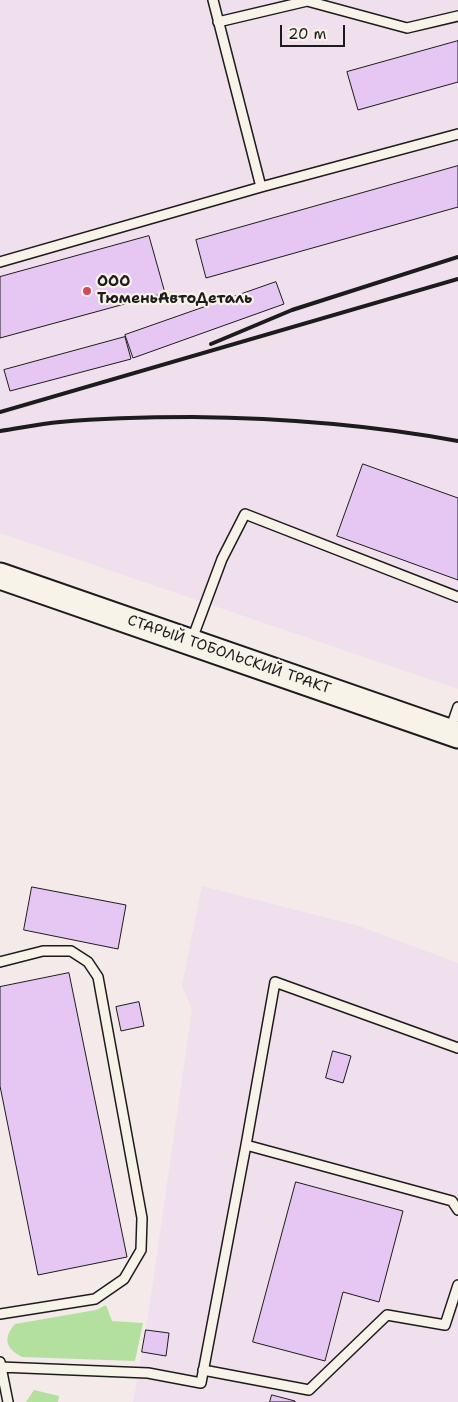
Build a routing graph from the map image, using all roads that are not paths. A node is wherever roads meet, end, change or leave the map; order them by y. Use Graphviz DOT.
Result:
graph roads {
  1 [pos="213,0"];
  2 [pos="458,16"];
  3 [pos="218,22"];
  4 [pos="458,134"];
  5 [pos="261,187"];
  6 [pos="0,262"];
  7 [pos="0,576"];
  8 [pos="458,597"];
  9 [pos="191,642"];
  10 [pos="458,707"];
  11 [pos="454,733"];
  12 [pos="0,962"];
  13 [pos="458,1048"];
  14 [pos="246,1145"];
  15 [pos="458,1210"];
  16 [pos="458,1285"];
  17 [pos="0,1314"];
  18 [pos="0,1365"];
  19 [pos="203,1370"];
  20 [pos="8,1402"];
  1 -- 3 [label="lane"];
  2 -- 3 [label="lane"];
  3 -- 5 [label="lane"];
  4 -- 5 [label="lane"];
  5 -- 6 [label="lane"];
  7 -- 9 [label="street, СТАРЫЙ ТОБОЛЬСКИЙ ТРАКТ"];
  8 -- 9 [label="lane"];
  9 -- 11 [label="street, СТАРЫЙ ТОБОЛЬСКИЙ ТРАКТ"];
  10 -- 11 [label="lane"];
  12 -- 17 [label="lane"];
  13 -- 14 [label="lane"];
  14 -- 15 [label="lane"];
  14 -- 19 [label="lane"];
  16 -- 19 [label="lane"];
  18 -- 19 [label="lane"];
  18 -- 20 [label="lane"];
}
